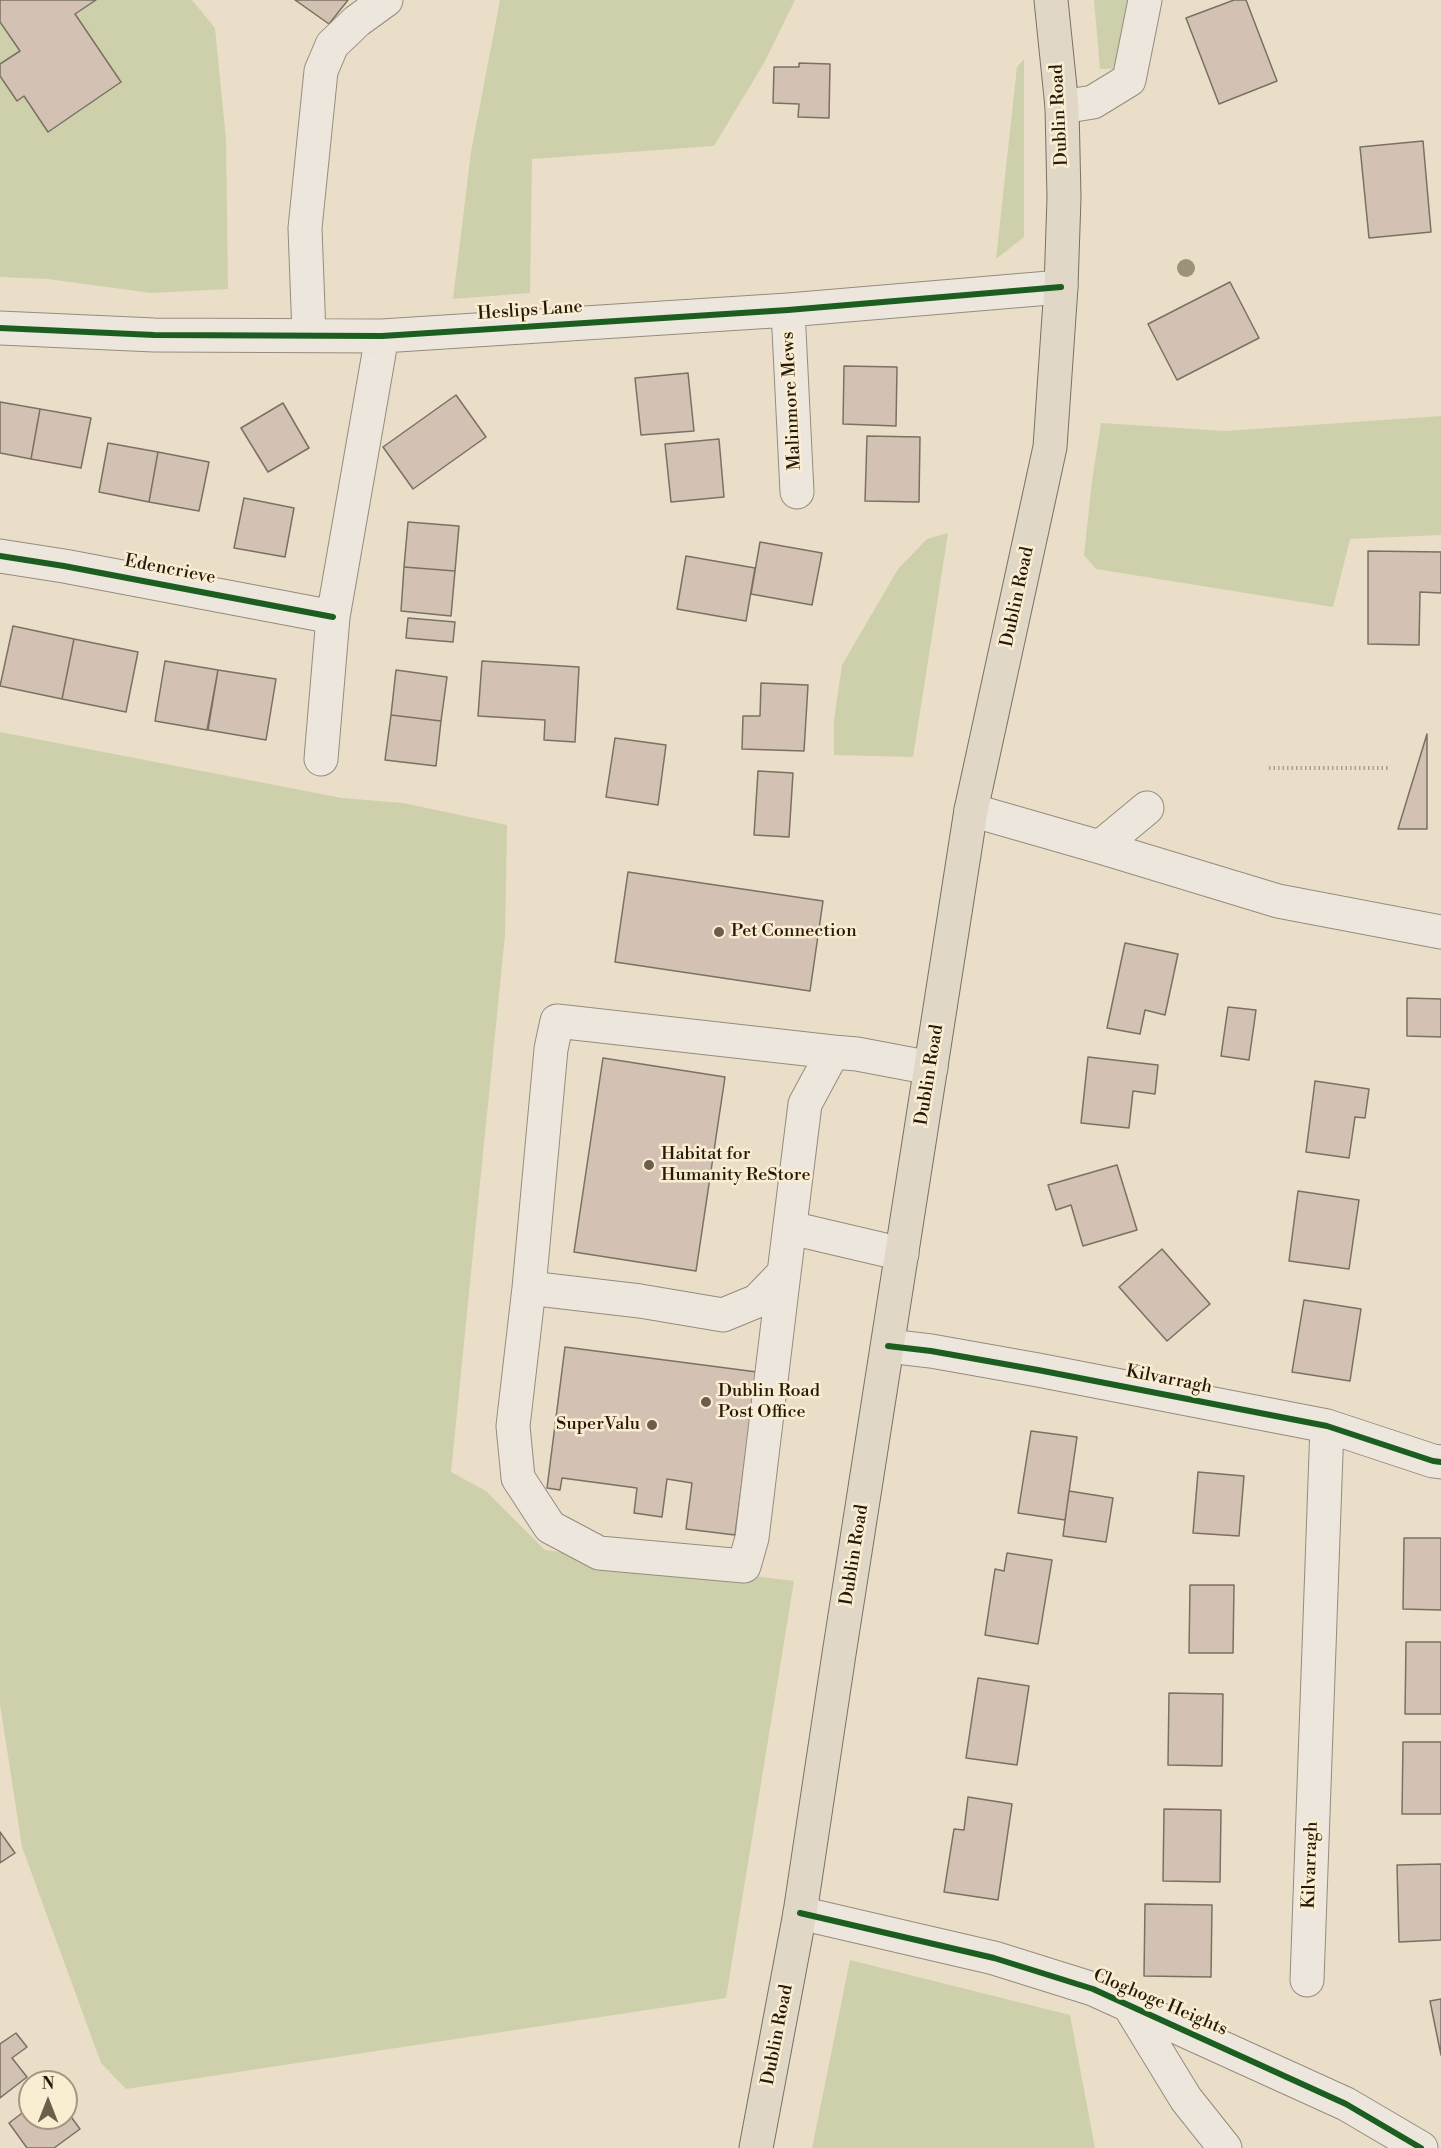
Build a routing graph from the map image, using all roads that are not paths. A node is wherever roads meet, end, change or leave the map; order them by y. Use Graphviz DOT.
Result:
graph roads {
  1 [pos="387,0"];
  2 [pos="1051,0"];
  3 [pos="1145,0"];
  4 [pos="1062,107"];
  5 [pos="1061,286"];
  6 [pos="788,310"];
  7 [pos="0,328"];
  8 [pos="309,335"];
  9 [pos="382,336"];
  10 [pos="797,492"];
  11 [pos="0,556"];
  12 [pos="333,617"];
  13 [pos="321,759"];
  14 [pos="1147,808"];
  15 [pos="971,810"];
  16 [pos="1100,847"];
  17 [pos="1441,932"];
  18 [pos="833,1052"];
  19 [pos="931,1068"];
  20 [pos="791,1228"];
  21 [pos="902,1254"];
  22 [pos="784,1273"];
  23 [pos="529,1288"];
  24 [pos="888,1346"];
  25 [pos="1327,1426"];
  26 [pos="1441,1462"];
  27 [pos="800,1913"];
  28 [pos="1307,1980"];
  29 [pos="1128,2004"];
  30 [pos="756,2148"];
  31 [pos="1225,2148"];
  32 [pos="1421,2148"];
  1 -- 8 [label="street"];
  2 -- 4 [label="main road, Dublin Road"];
  3 -- 4 [label="street"];
  4 -- 5 [label="main road, Dublin Road"];
  5 -- 6 [label="street, Heslips Lane"];
  5 -- 15 [label="main road, Dublin Road"];
  6 -- 9 [label="street, Heslips Lane"];
  6 -- 10 [label="street, Malinmore Mews"];
  7 -- 8 [label="street, Heslips Lane"];
  8 -- 9 [label="street, Heslips Lane"];
  9 -- 12 [label="street"];
  11 -- 12 [label="street, Edencrieve"];
  12 -- 13 [label="street"];
  14 -- 16 [label="street"];
  15 -- 16 [label="street"];
  15 -- 19 [label="main road, Dublin Road"];
  16 -- 17 [label="street"];
  18 -- 19 [label="street"];
  18 -- 20 [label="street"];
  18 -- 23 [label="street"];
  19 -- 21 [label="main road, Dublin Road"];
  20 -- 21 [label="street"];
  20 -- 22 [label="street"];
  21 -- 24 [label="main road, Dublin Road"];
  22 -- 23 [label="street"];
  22 -- 23 [label="street"];
  24 -- 25 [label="street, Kilvarragh"];
  24 -- 27 [label="main road, Dublin Road"];
  25 -- 26 [label="street, Kilvarragh"];
  25 -- 28 [label="street, Kilvarragh"];
  27 -- 29 [label="street, Cloghoge Heights"];
  27 -- 30 [label="main road, Dublin Road"];
  29 -- 31 [label="street"];
  29 -- 32 [label="street, Cloghoge Heights"];
}
